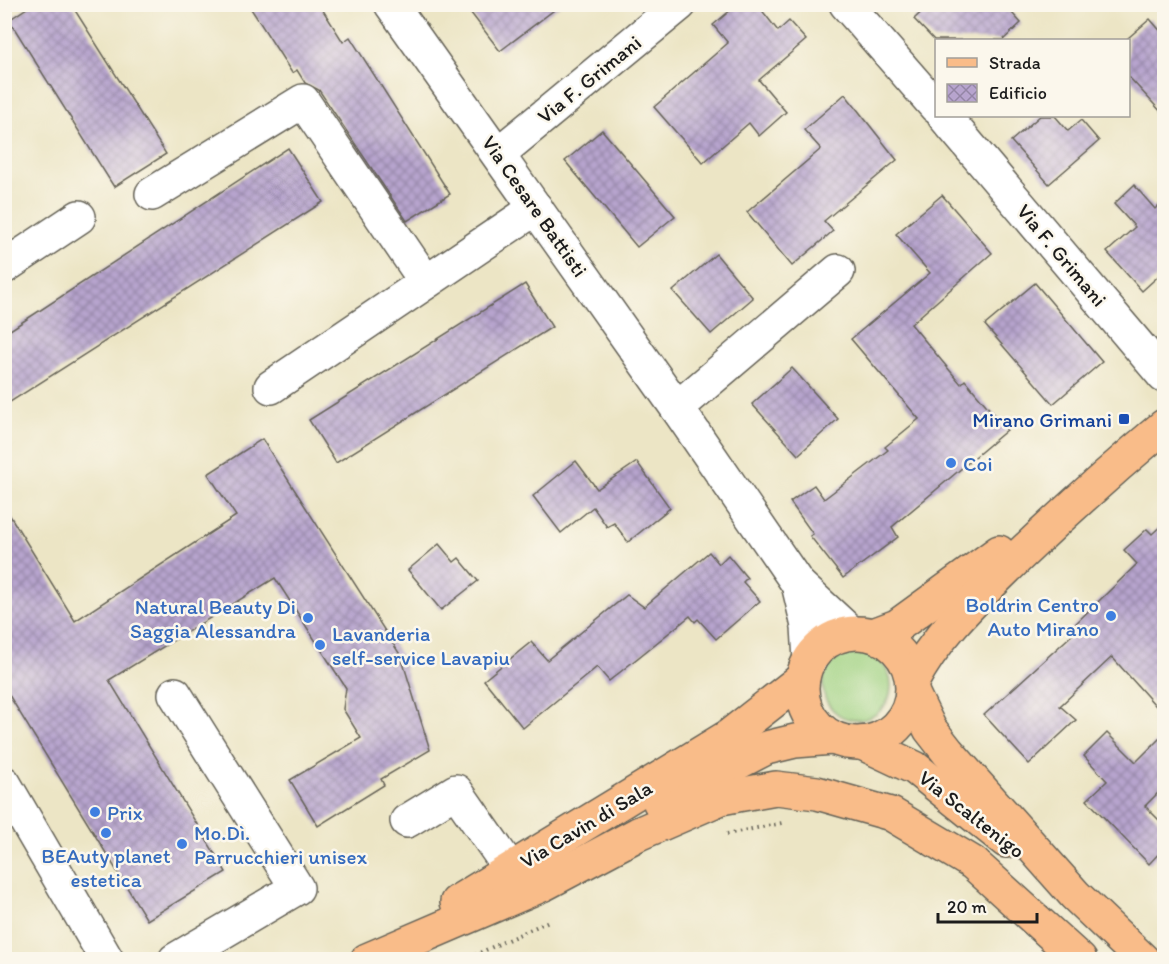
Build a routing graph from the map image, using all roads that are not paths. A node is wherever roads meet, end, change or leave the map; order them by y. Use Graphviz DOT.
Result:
graph roads {
  1 [pos="391,4"];
  2 [pos="680,4"];
  3 [pos="846,4"];
  4 [pos="935,106"];
  5 [pos="961,122"];
  6 [pos="498,154"];
  7 [pos="152,194"];
  8 [pos="536,208"];
  9 [pos="79,218"];
  10 [pos="4,267"];
  11 [pos="838,271"];
  12 [pos="426,282"];
  13 [pos="1164,376"];
  14 [pos="271,387"];
  15 [pos="677,408"];
  16 [pos="1164,426"];
  17 [pos="1095,483"];
  18 [pos="798,584"];
  19 [pos="862,634"];
  20 [pos="806,669"];
  21 [pos="913,688"];
  22 [pos="175,694"];
  23 [pos="848,741"];
  24 [pos="4,783"];
  25 [pos="407,821"];
  26 [pos="511,870"];
  27 [pos="1075,895"];
  28 [pos="107,960"];
  29 [pos="175,960"];
  30 [pos="364,960"];
  31 [pos="1080,960"];
  32 [pos="1143,960"];
  1 -- 6 [label="street, Via Cesare Battisti"];
  2 -- 6 [label="street, Via F. Grimani"];
  3 -- 4 [label="street"];
  5 -- 13 [label="street, Via F. Grimani"];
  6 -- 8 [label="street, Via Cesare Battisti"];
  7 -- 12 [label="street"];
  8 -- 12 [label="street"];
  8 -- 15 [label="street, Via Cesare Battisti"];
  9 -- 10 [label="street"];
  11 -- 15 [label="street"];
  12 -- 14 [label="street"];
  15 -- 18 [label="street, Via Cesare Battisti"];
  16 -- 17 [label="main road"];
  17 -- 19 [label="main road"];
  17 -- 21 [label="main road"];
  18 -- 19 [label="street, Via Cesare Battisti"];
  18 -- 20 [label="street, Via Cesare Battisti"];
  19 -- 20 [label="main road"];
  19 -- 21 [label="main road"];
  20 -- 23 [label="main road"];
  20 -- 26 [label="main road, Via Cavin di Sala"];
  21 -- 23 [label="main road"];
  21 -- 27 [label="main road, Via Scaltenigo"];
  22 -- 29 [label="street"];
  23 -- 27 [label="main road, Via Scaltenigo"];
  23 -- 30 [label="main road, Via Cavin di Sala"];
  24 -- 28 [label="street"];
  25 -- 26 [label="street"];
  26 -- 30 [label="main road, Via Cavin di Sala"];
  27 -- 32 [label="main road, Via Scaltenigo"];
  30 -- 31 [label="main road"];
}
